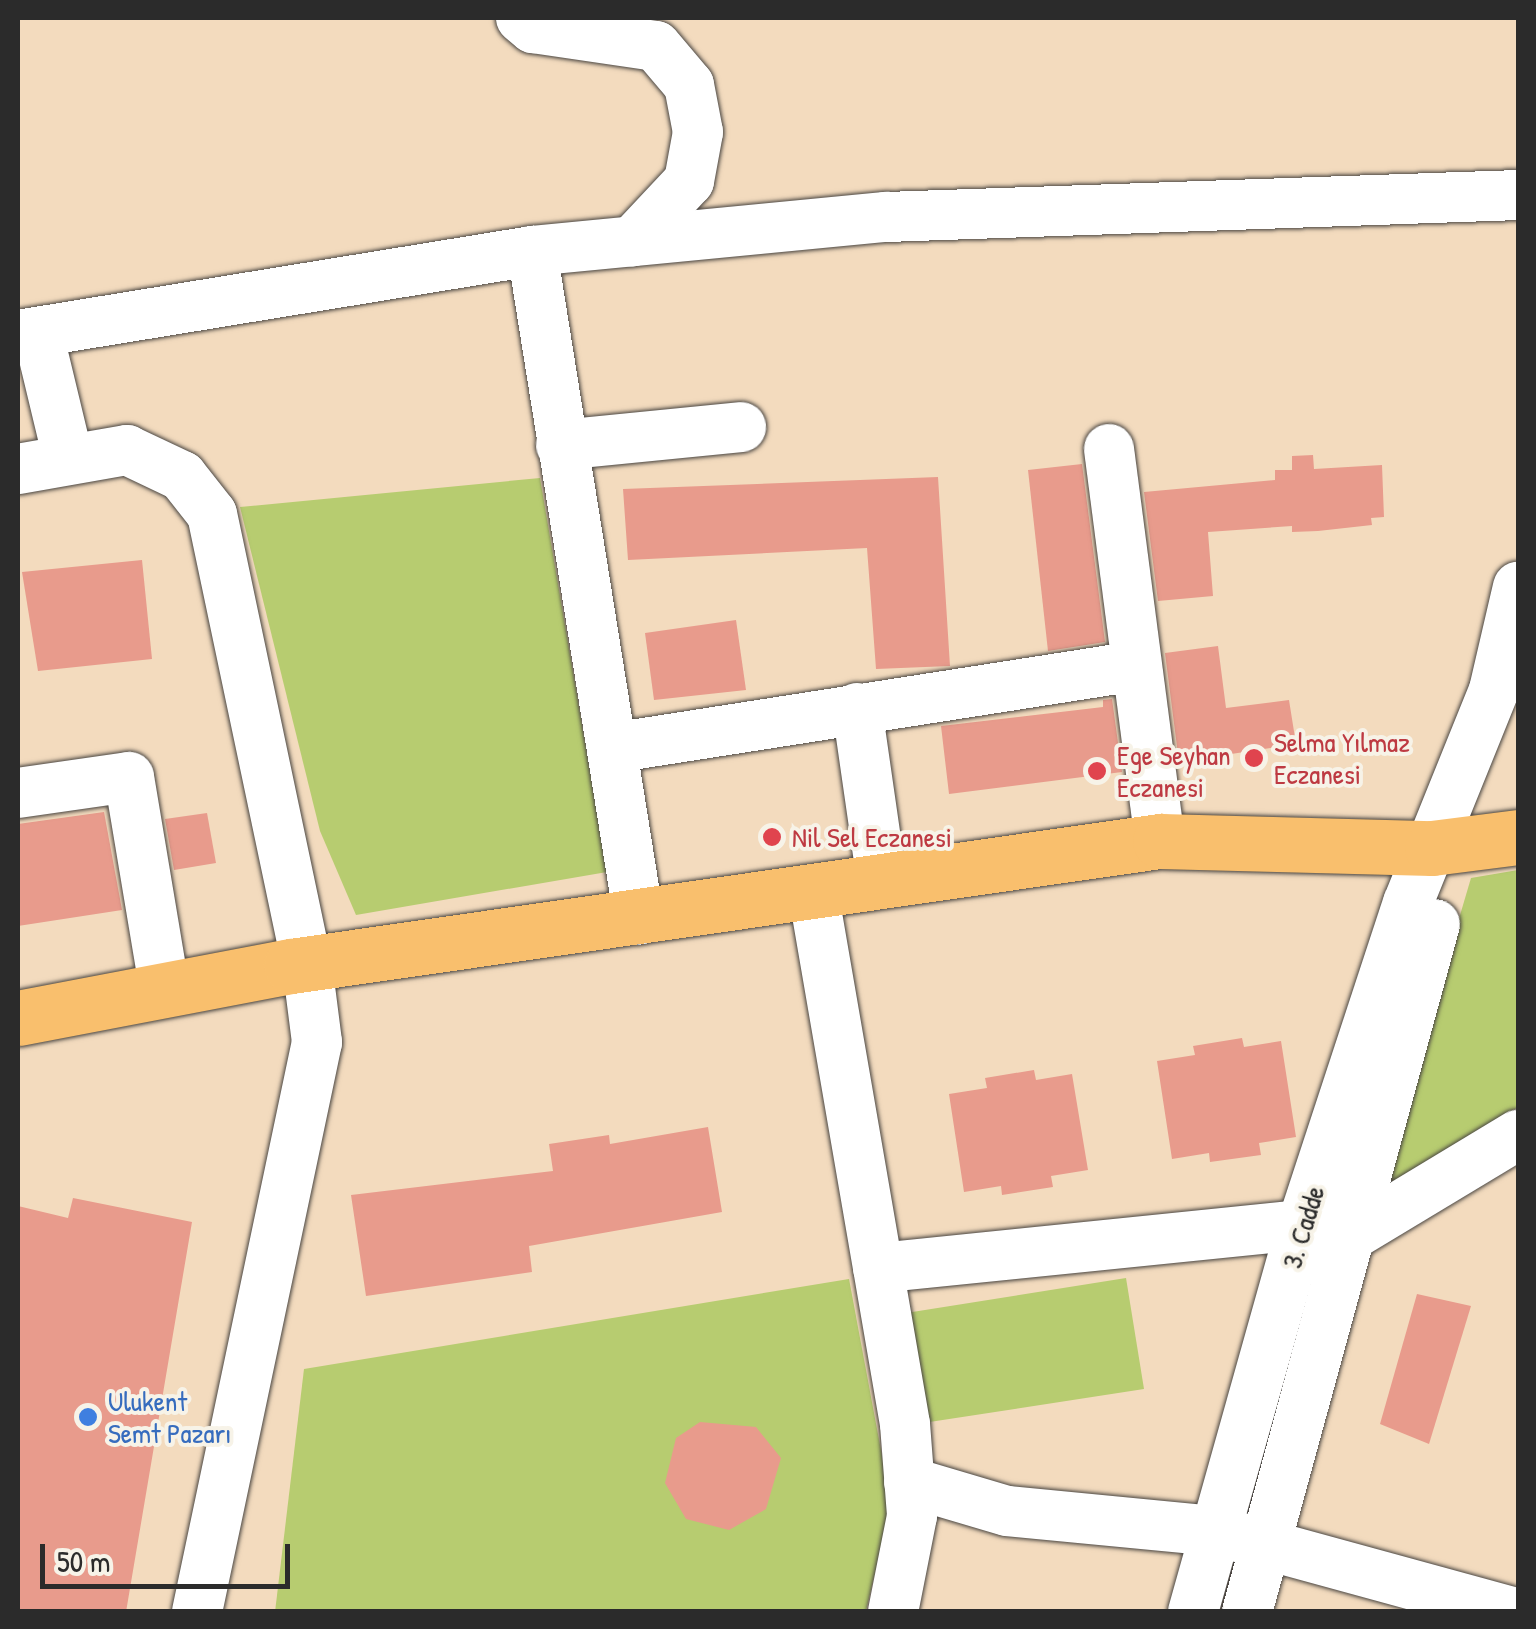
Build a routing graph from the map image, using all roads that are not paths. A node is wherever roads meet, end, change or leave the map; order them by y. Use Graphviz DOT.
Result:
graph roads {
  1 [pos="521,18"];
  2 [pos="1518,195"];
  3 [pos="632,242"];
  4 [pos="532,251"];
  5 [pos="28,334"];
  6 [pos="741,427"];
  7 [pos="561,445"];
  8 [pos="1109,449"];
  9 [pos="68,458"];
  10 [pos="18,469"];
  11 [pos="1518,588"];
  12 [pos="1136,666"];
  13 [pos="857,708"];
  14 [pos="612,748"];
  15 [pos="18,793"];
  16 [pos="1518,837"];
  17 [pos="1160,840"];
  18 [pos="1432,848"];
  19 [pos="882,881"];
  20 [pos="813,891"];
  21 [pos="639,920"];
  22 [pos="307,964"];
  23 [pos="164,987"];
  24 [pos="18,1018"];
  25 [pos="1518,1135"];
  26 [pos="1325,1232"];
  27 [pos="878,1268"];
  28 [pos="909,1482"];
  29 [pos="1216,1530"];
  30 [pos="1266,1544"];
  31 [pos="197,1612"];
  32 [pos="893,1612"];
  33 [pos="1193,1612"];
  34 [pos="1247,1612"];
  35 [pos="1512,1612"];
  1 -- 3 [label="street"];
  2 -- 3 [label="street"];
  3 -- 4 [label="street"];
  4 -- 5 [label="street"];
  4 -- 7 [label="street"];
  5 -- 9 [label="street"];
  6 -- 7 [label="street"];
  7 -- 14 [label="street"];
  8 -- 12 [label="street"];
  9 -- 10 [label="street"];
  9 -- 22 [label="street"];
  11 -- 18 [label="street, 3. Cadde"];
  12 -- 13 [label="street"];
  12 -- 17 [label="street"];
  13 -- 14 [label="street"];
  13 -- 19 [label="street"];
  14 -- 21 [label="street"];
  15 -- 23 [label="street"];
  16 -- 18 [label="main road"];
  17 -- 18 [label="main road"];
  17 -- 19 [label="main road"];
  18 -- 26 [label="street, 3. Cadde"];
  19 -- 20 [label="main road"];
  20 -- 21 [label="main road"];
  20 -- 27 [label="street"];
  21 -- 22 [label="main road"];
  22 -- 23 [label="main road"];
  22 -- 31 [label="street"];
  23 -- 24 [label="main road"];
  25 -- 26 [label="street"];
  26 -- 27 [label="street"];
  26 -- 29 [label="street, 3. Cadde"];
  26 -- 30 [label="street, 3. Cadde"];
  27 -- 28 [label="street"];
  28 -- 29 [label="street"];
  28 -- 32 [label="street"];
  29 -- 30 [label="street"];
  29 -- 33 [label="street, 3. Cadde"];
  30 -- 34 [label="street, 3. Cadde"];
  30 -- 35 [label="street"];
}
